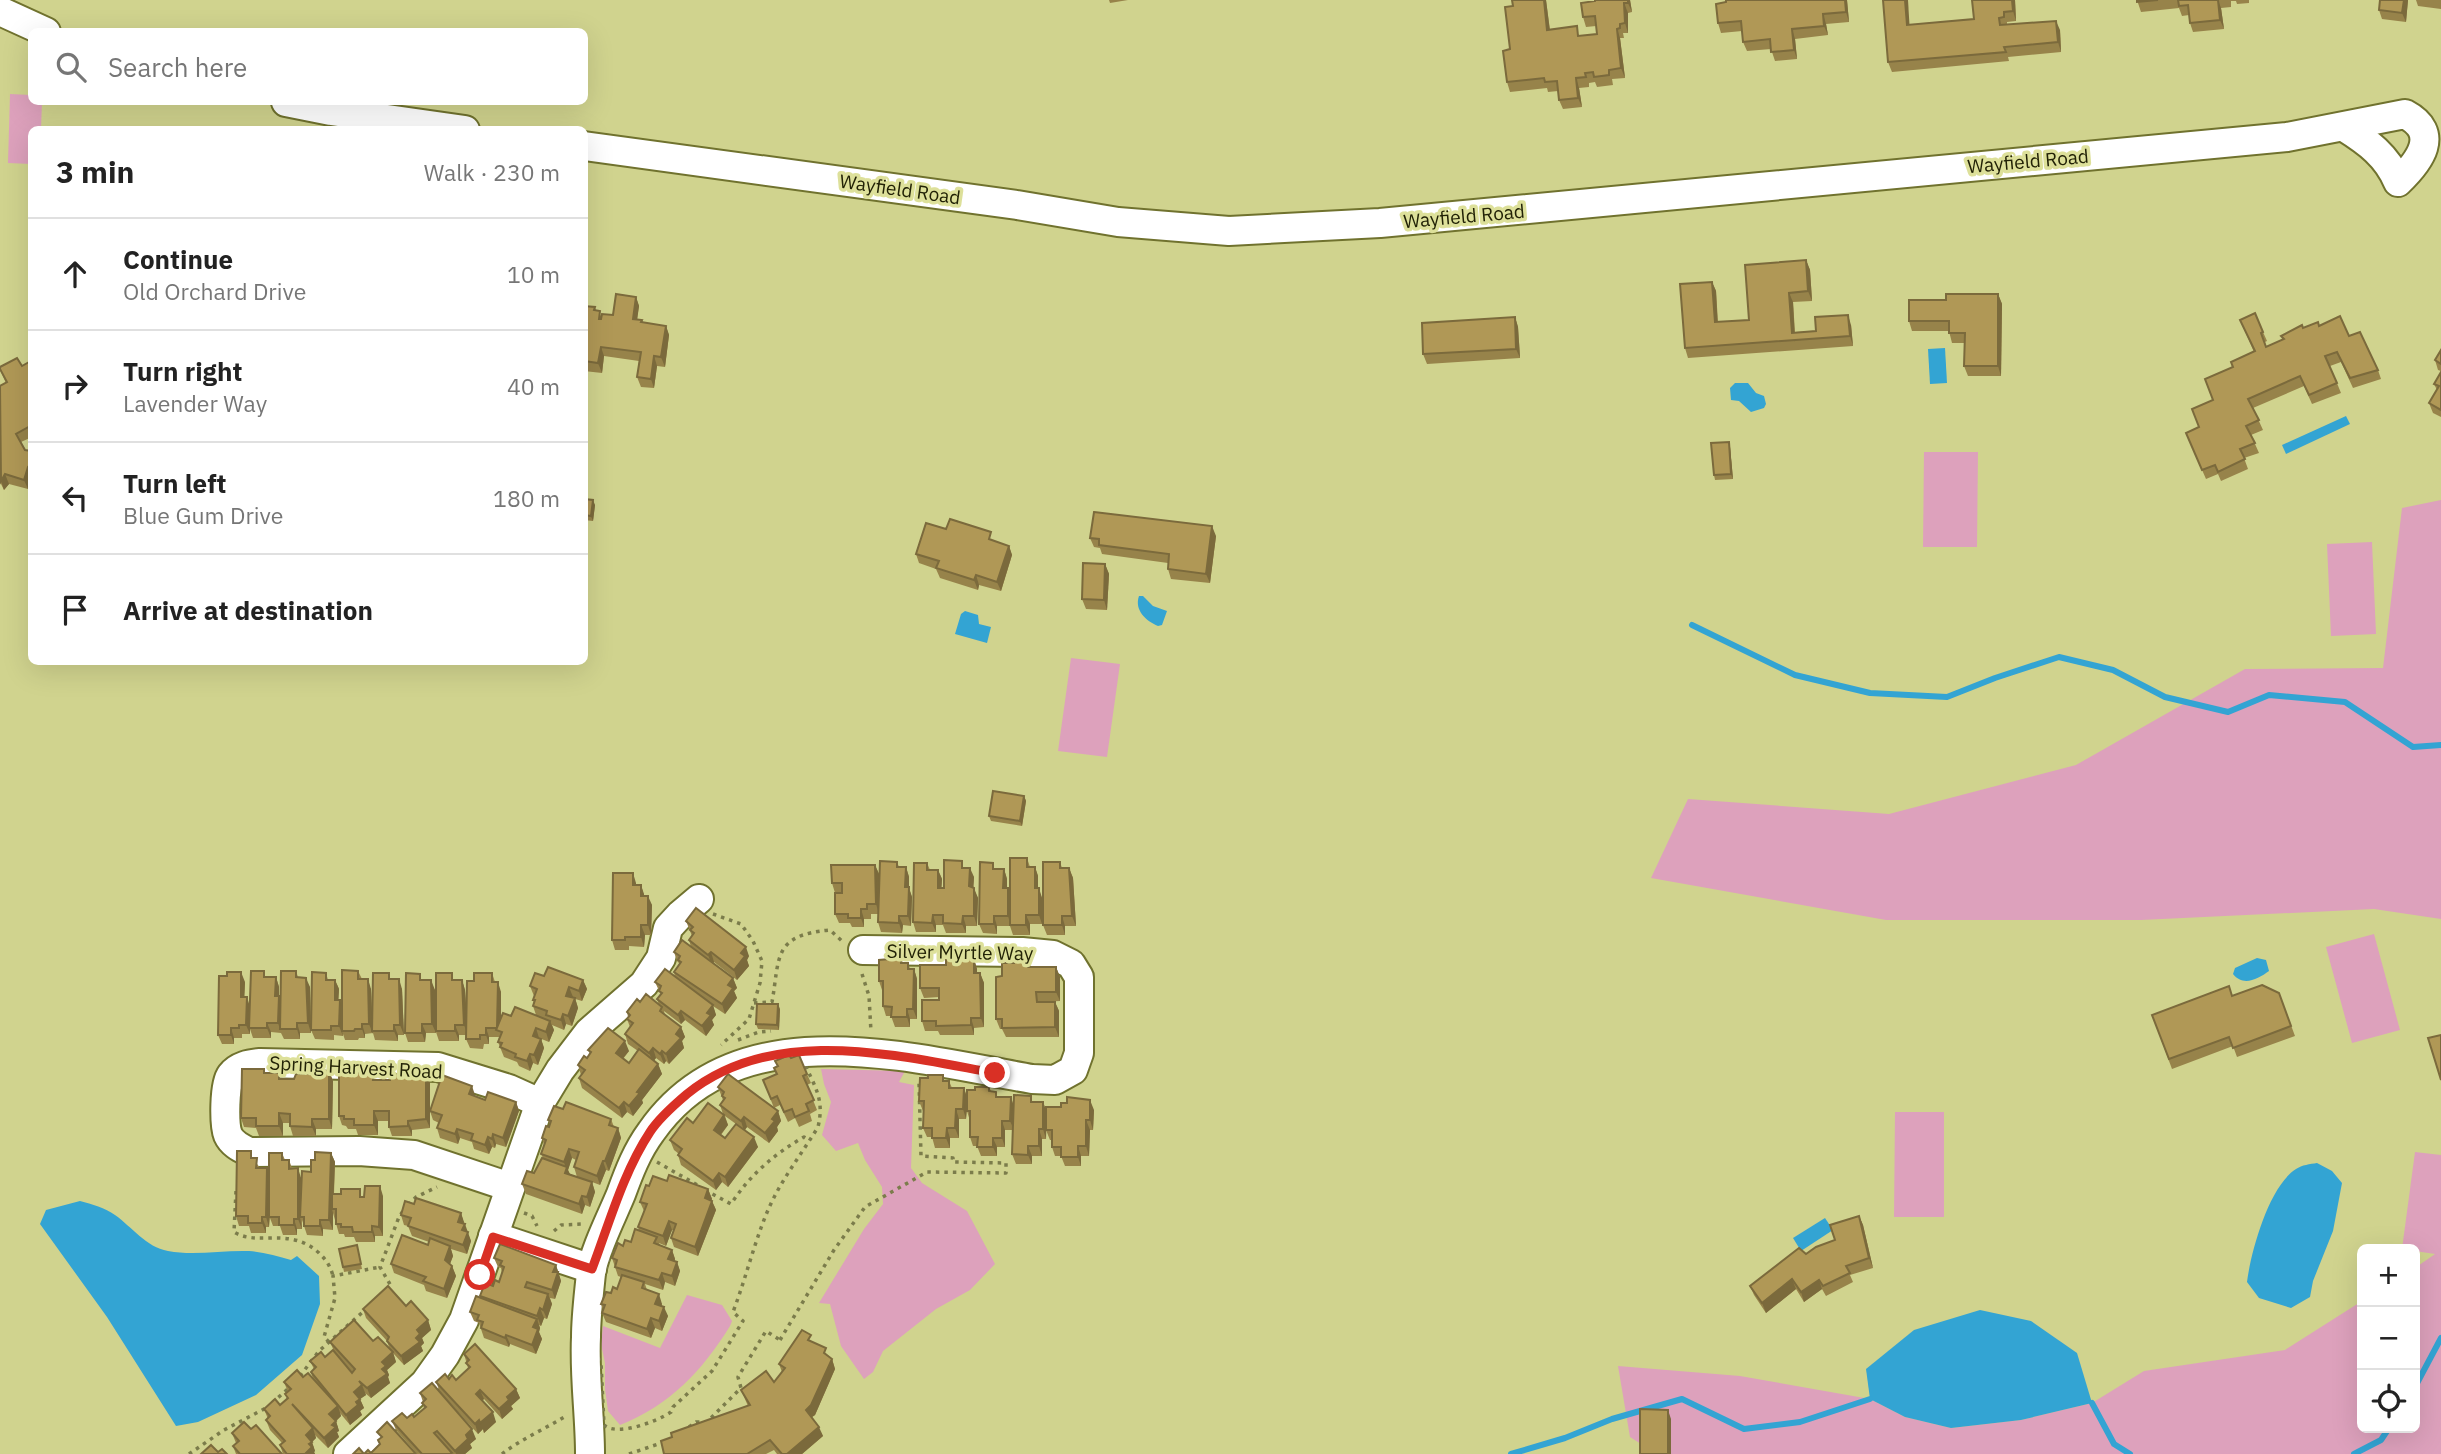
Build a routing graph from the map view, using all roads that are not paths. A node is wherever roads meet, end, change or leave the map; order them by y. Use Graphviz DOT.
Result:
graph roads {
  1 [pos="0,11"];
  2 [pos="37,28"];
  3 [pos="301,105"];
  4 [pos="437,126"];
  5 [pos="2344,127"];
  6 [pos="588,147"];
  7 [pos="702,905"];
  8 [pos="856,954"];
  9 [pos="540,1103"];
  10 [pos="510,1187"];
  11 [pos="493,1237"];
  12 [pos="592,1269"];
  13 [pos="348,1454"];
  14 [pos="590,1454"];
  1 -- 2 [label="street"];
  3 -- 4 [label="street"];
  5 -- 6 [label="street, Wayfield Road"];
  7 -- 9 [label="street"];
  8 -- 12 [label="street, Silver Myrtle Way"];
  9 -- 10 [label="street"];
  9 -- 10 [label="street, Spring Harvest Road"];
  10 -- 11 [label="street"];
  11 -- 12 [label="street"];
  11 -- 13 [label="street"];
  12 -- 14 [label="street"];
}
